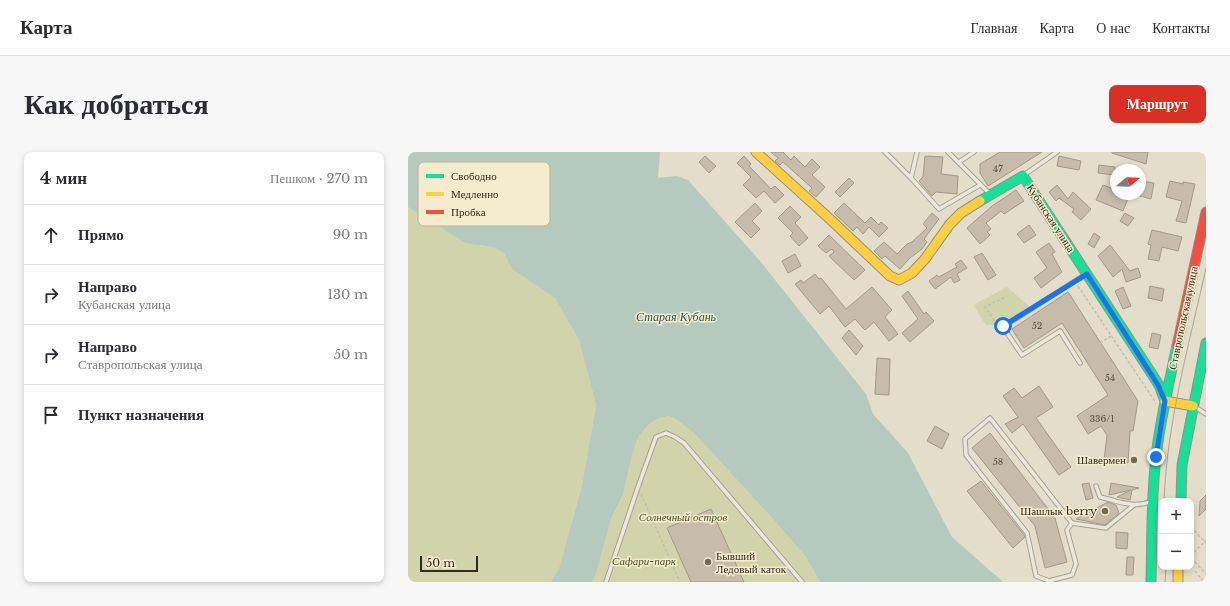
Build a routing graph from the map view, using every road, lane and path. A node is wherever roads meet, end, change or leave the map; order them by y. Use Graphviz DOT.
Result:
graph roads {
  1 [pos="756,152"];
  2 [pos="885,152"];
  3 [pos="917,152"];
  4 [pos="948,152"];
  5 [pos="974,152"];
  6 [pos="1057,152"];
  7 [pos="959,162"];
  8 [pos="1023,176"];
  9 [pos="912,178"];
  10 [pos="980,185"];
  11 [pos="991,195"];
  12 [pos="1206,212"];
  13 [pos="1087,274"];
  14 [pos="1075,281"];
  15 [pos="1007,296"];
  16 [pos="996,323"];
  17 [pos="1111,336"];
  18 [pos="1100,343"];
  19 [pos="1206,343"];
  20 [pos="1080,363"];
  21 [pos="1204,365"];
  22 [pos="1160,402"];
  23 [pos="1193,406"];
  24 [pos="1206,414"];
  25 [pos="1096,486"];
  26 [pos="638,487"];
  27 [pos="1181,498"];
  28 [pos="1152,501"];
  29 [pos="1134,505"];
  30 [pos="1072,522"];
  31 [pos="1194,530"];
  32 [pos="1206,542"];
  33 [pos="1194,553"];
  34 [pos="1195,562"];
  35 [pos="1178,570"];
  36 [pos="1195,571"];
  37 [pos="1206,574"];
  38 [pos="606,582"];
  39 [pos="680,582"];
  40 [pos="802,582"];
  41 [pos="1151,582"];
  42 [pos="1178,582"];
  43 [pos="1204,582"];
  1 -- 11 [label="street, Кубанская улица"];
  2 -- 9 [label="lane"];
  3 -- 9 [label="lane"];
  4 -- 7 [label="lane"];
  5 -- 7 [label="lane"];
  6 -- 8 [label="lane"];
  7 -- 10 [label="lane"];
  8 -- 11 [label="street, Кубанская улица"];
  8 -- 13 [label="street, Кубанская улица"];
  9 -- 10 [label="lane"];
  10 -- 11 [label="lane"];
  12 -- 22 [label="street, Ставропольская улица"];
  13 -- 14 [label="lane"];
  13 -- 22 [label="street, Кубанская улица"];
  14 -- 17 [label="path"];
  14 -- 20 [label="lane"];
  15 -- 16 [label="path"];
  17 -- 18 [label="path"];
  17 -- 22 [label="path"];
  19 -- 21 [label="street"];
  21 -- 23 [label="street"];
  22 -- 23 [label="street"];
  22 -- 28 [label="street, Ставропольская улица"];
  23 -- 24 [label="lane"];
  23 -- 27 [label="street"];
  25 -- 29 [label="lane"];
  26 -- 38 [label="lane"];
  26 -- 39 [label="path"];
  26 -- 40 [label="lane"];
  28 -- 29 [label="lane"];
  28 -- 41 [label="street, Ставропольская улица"];
  29 -- 30 [label="lane"];
  30 -- 30 [label="lane"];
  31 -- 32 [label="path"];
  32 -- 33 [label="path"];
  34 -- 37 [label="path"];
  35 -- 42 [label="street"];
  36 -- 43 [label="path"];
}
